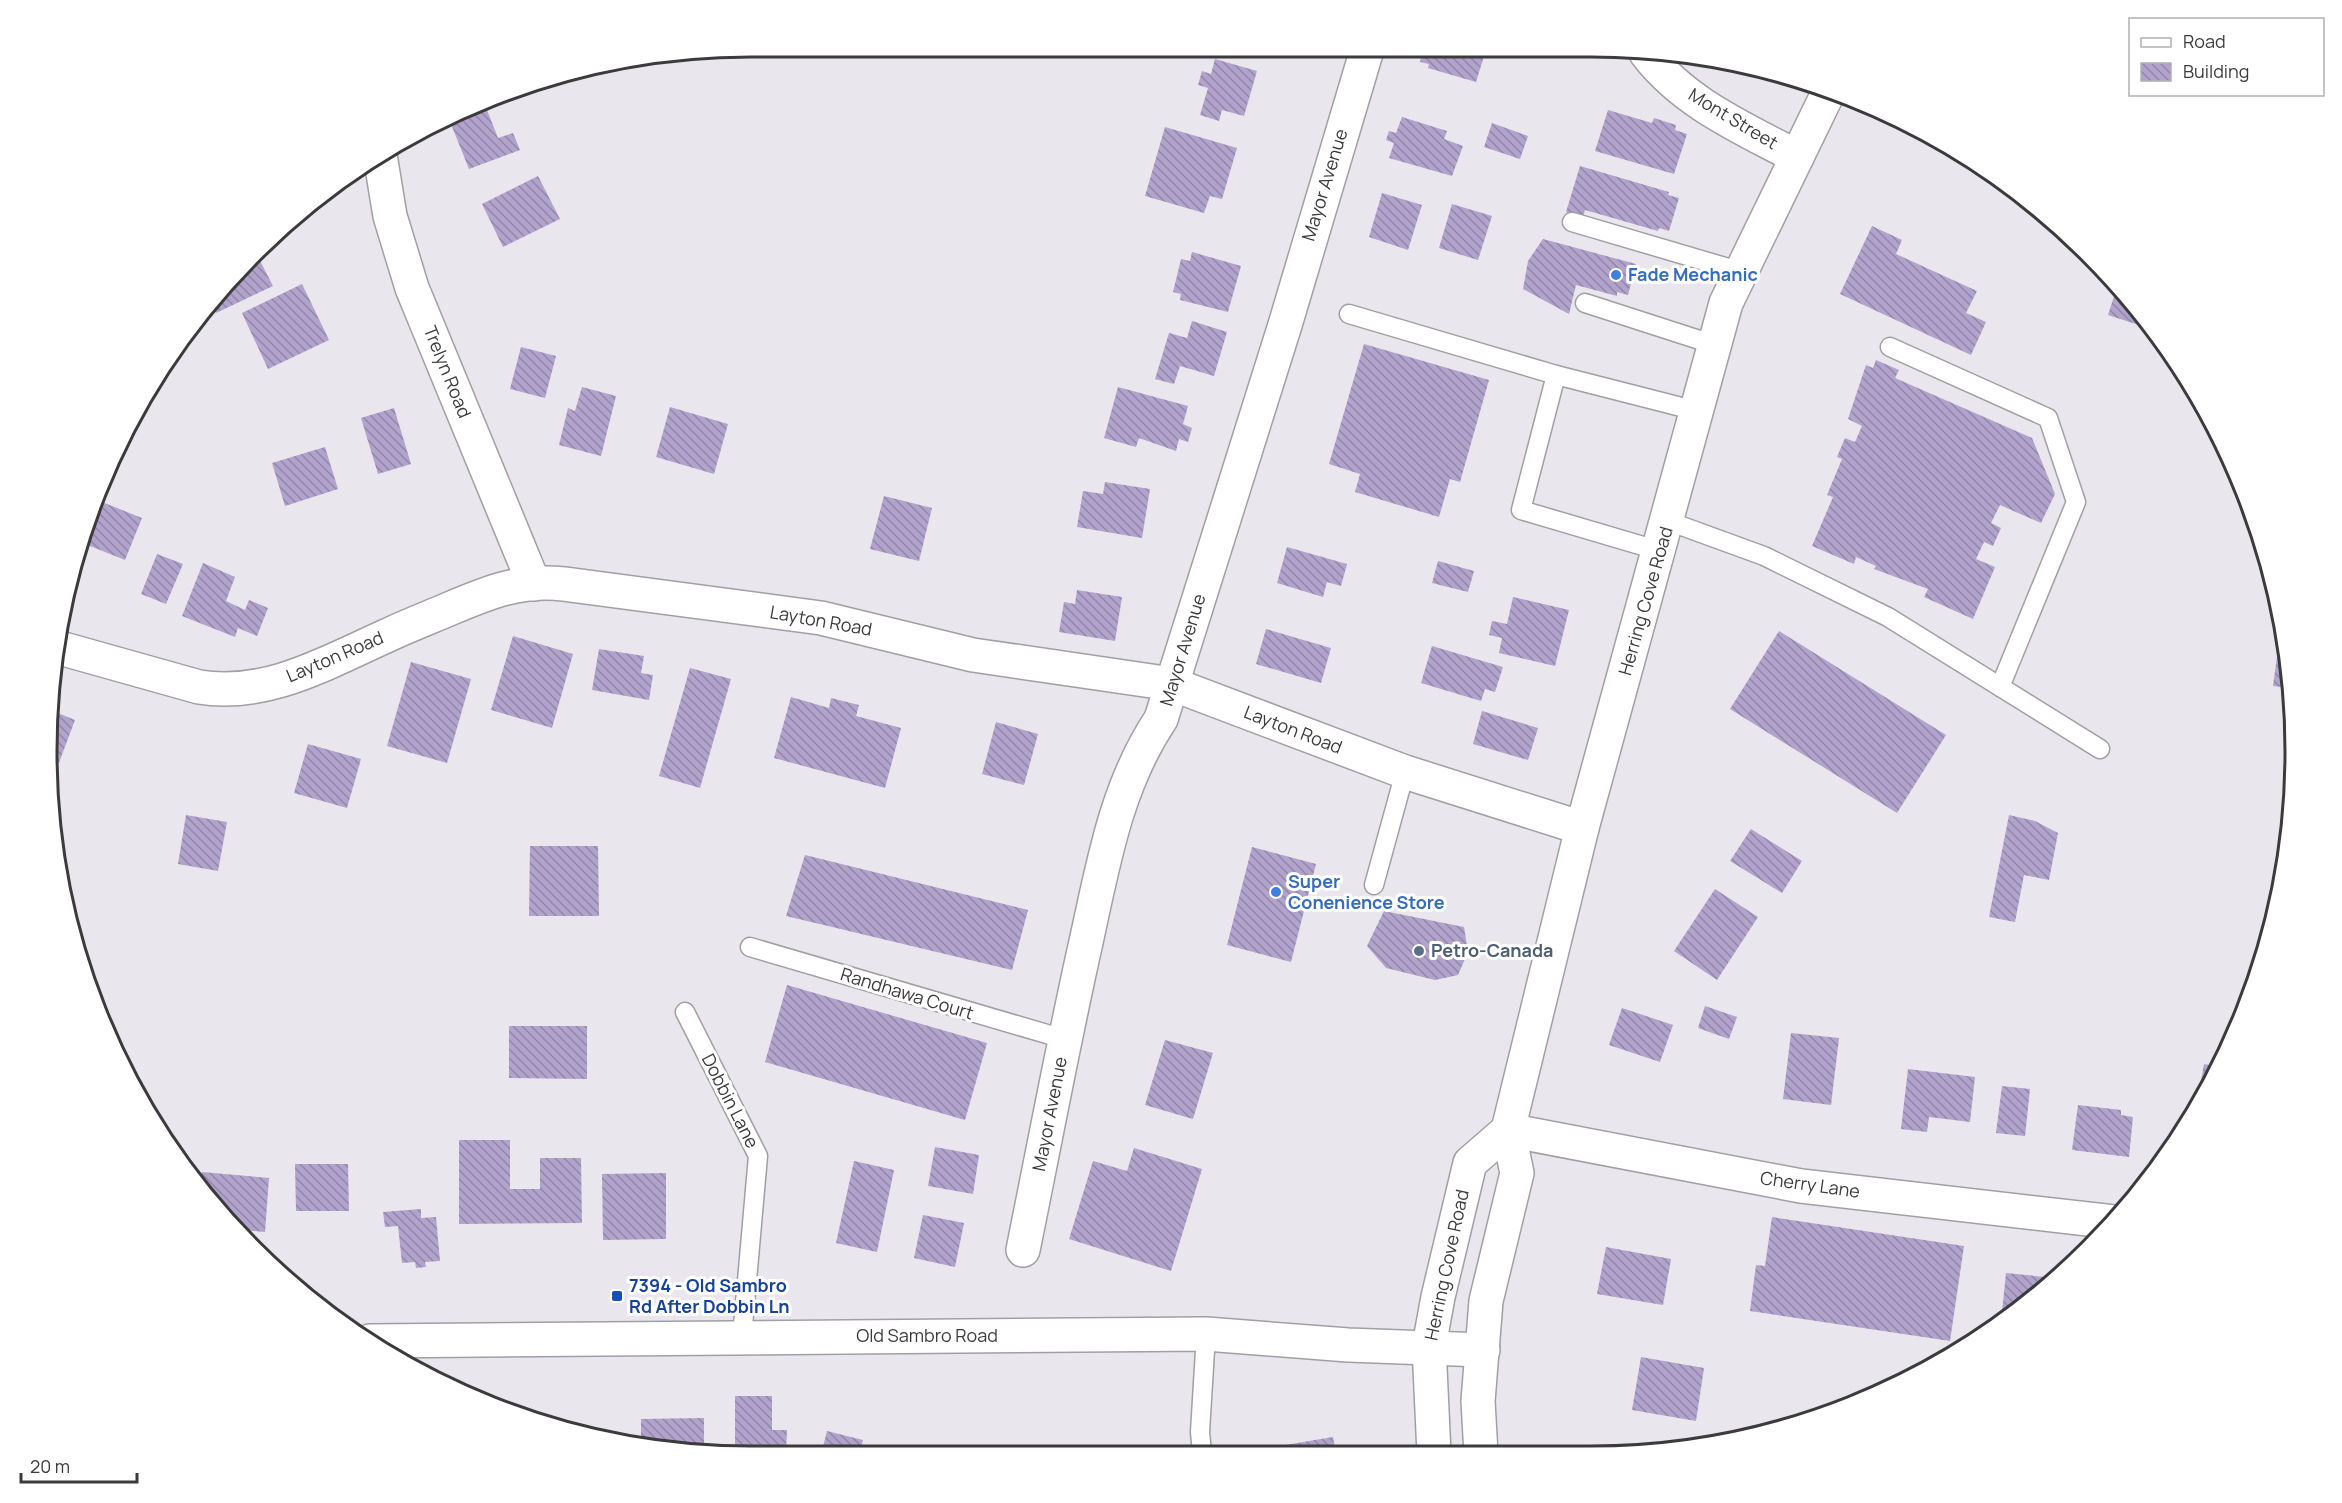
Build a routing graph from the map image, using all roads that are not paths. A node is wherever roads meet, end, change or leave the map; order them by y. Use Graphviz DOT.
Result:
graph roads {
  1 [pos="1365,57"];
  2 [pos="1652,60"];
  3 [pos="1825,98"];
  4 [pos="1797,157"];
  5 [pos="382,164"];
  6 [pos="1572,222"];
  7 [pos="1742,272"];
  8 [pos="1585,303"];
  9 [pos="1349,314"];
  10 [pos="1715,345"];
  11 [pos="1890,347"];
  12 [pos="1556,375"];
  13 [pos="1698,411"];
  14 [pos="1664,536"];
  15 [pos="534,584"];
  16 [pos="65,649"];
  17 [pos="1172,684"];
  18 [pos="2000,687"];
  19 [pos="2100,749"];
  20 [pos="1406,772"];
  21 [pos="1582,828"];
  22 [pos="1374,885"];
  23 [pos="750,947"];
  24 [pos="685,1012"];
  25 [pos="1064,1039"];
  26 [pos="1508,1130"];
  27 [pos="2102,1221"];
  28 [pos="1023,1250"];
  29 [pos="1206,1334"];
  30 [pos="742,1337"];
  31 [pos="385,1341"];
  32 [pos="1430,1346"];
  33 [pos="1483,1350"];
  34 [pos="1201,1446"];
  35 [pos="1434,1446"];
  36 [pos="1481,1446"];
  1 -- 17 [label="street, Mayor Avenue"];
  2 -- 4 [label="street, Mont Street"];
  3 -- 4 [label="street, Herring Cove Road"];
  4 -- 7 [label="street, Herring Cove Road"];
  5 -- 15 [label="street, Trelyn Road"];
  6 -- 7 [label="lane"];
  7 -- 10 [label="street, Herring Cove Road"];
  8 -- 10 [label="lane"];
  9 -- 12 [label="lane"];
  10 -- 13 [label="street, Herring Cove Road"];
  11 -- 18 [label="lane"];
  12 -- 13 [label="lane"];
  12 -- 14 [label="lane"];
  13 -- 14 [label="street, Herring Cove Road"];
  14 -- 18 [label="lane"];
  14 -- 21 [label="street, Herring Cove Road"];
  15 -- 16 [label="street, Layton Road"];
  15 -- 17 [label="street, Layton Road"];
  17 -- 20 [label="street, Layton Road"];
  17 -- 25 [label="street, Mayor Avenue"];
  18 -- 19 [label="lane"];
  20 -- 21 [label="street, Layton Road"];
  20 -- 22 [label="lane"];
  21 -- 26 [label="street, Herring Cove Road"];
  23 -- 25 [label="lane, Randhawa Court"];
  24 -- 30 [label="lane, Dobbin Lane"];
  25 -- 28 [label="street, Mayor Avenue"];
  26 -- 27 [label="street, Cherry Lane"];
  26 -- 32 [label="street, Herring Cove Road"];
  26 -- 33 [label="street, Herring Cove Road"];
  29 -- 30 [label="street, Old Sambro Road"];
  29 -- 32 [label="street, Old Sambro Road"];
  29 -- 34 [label="lane"];
  30 -- 31 [label="street, Old Sambro Road"];
  32 -- 33 [label="street, Old Sambro Road"];
  32 -- 35 [label="street, Herring Cove Road"];
  33 -- 36 [label="street, Herring Cove Road"];
}
